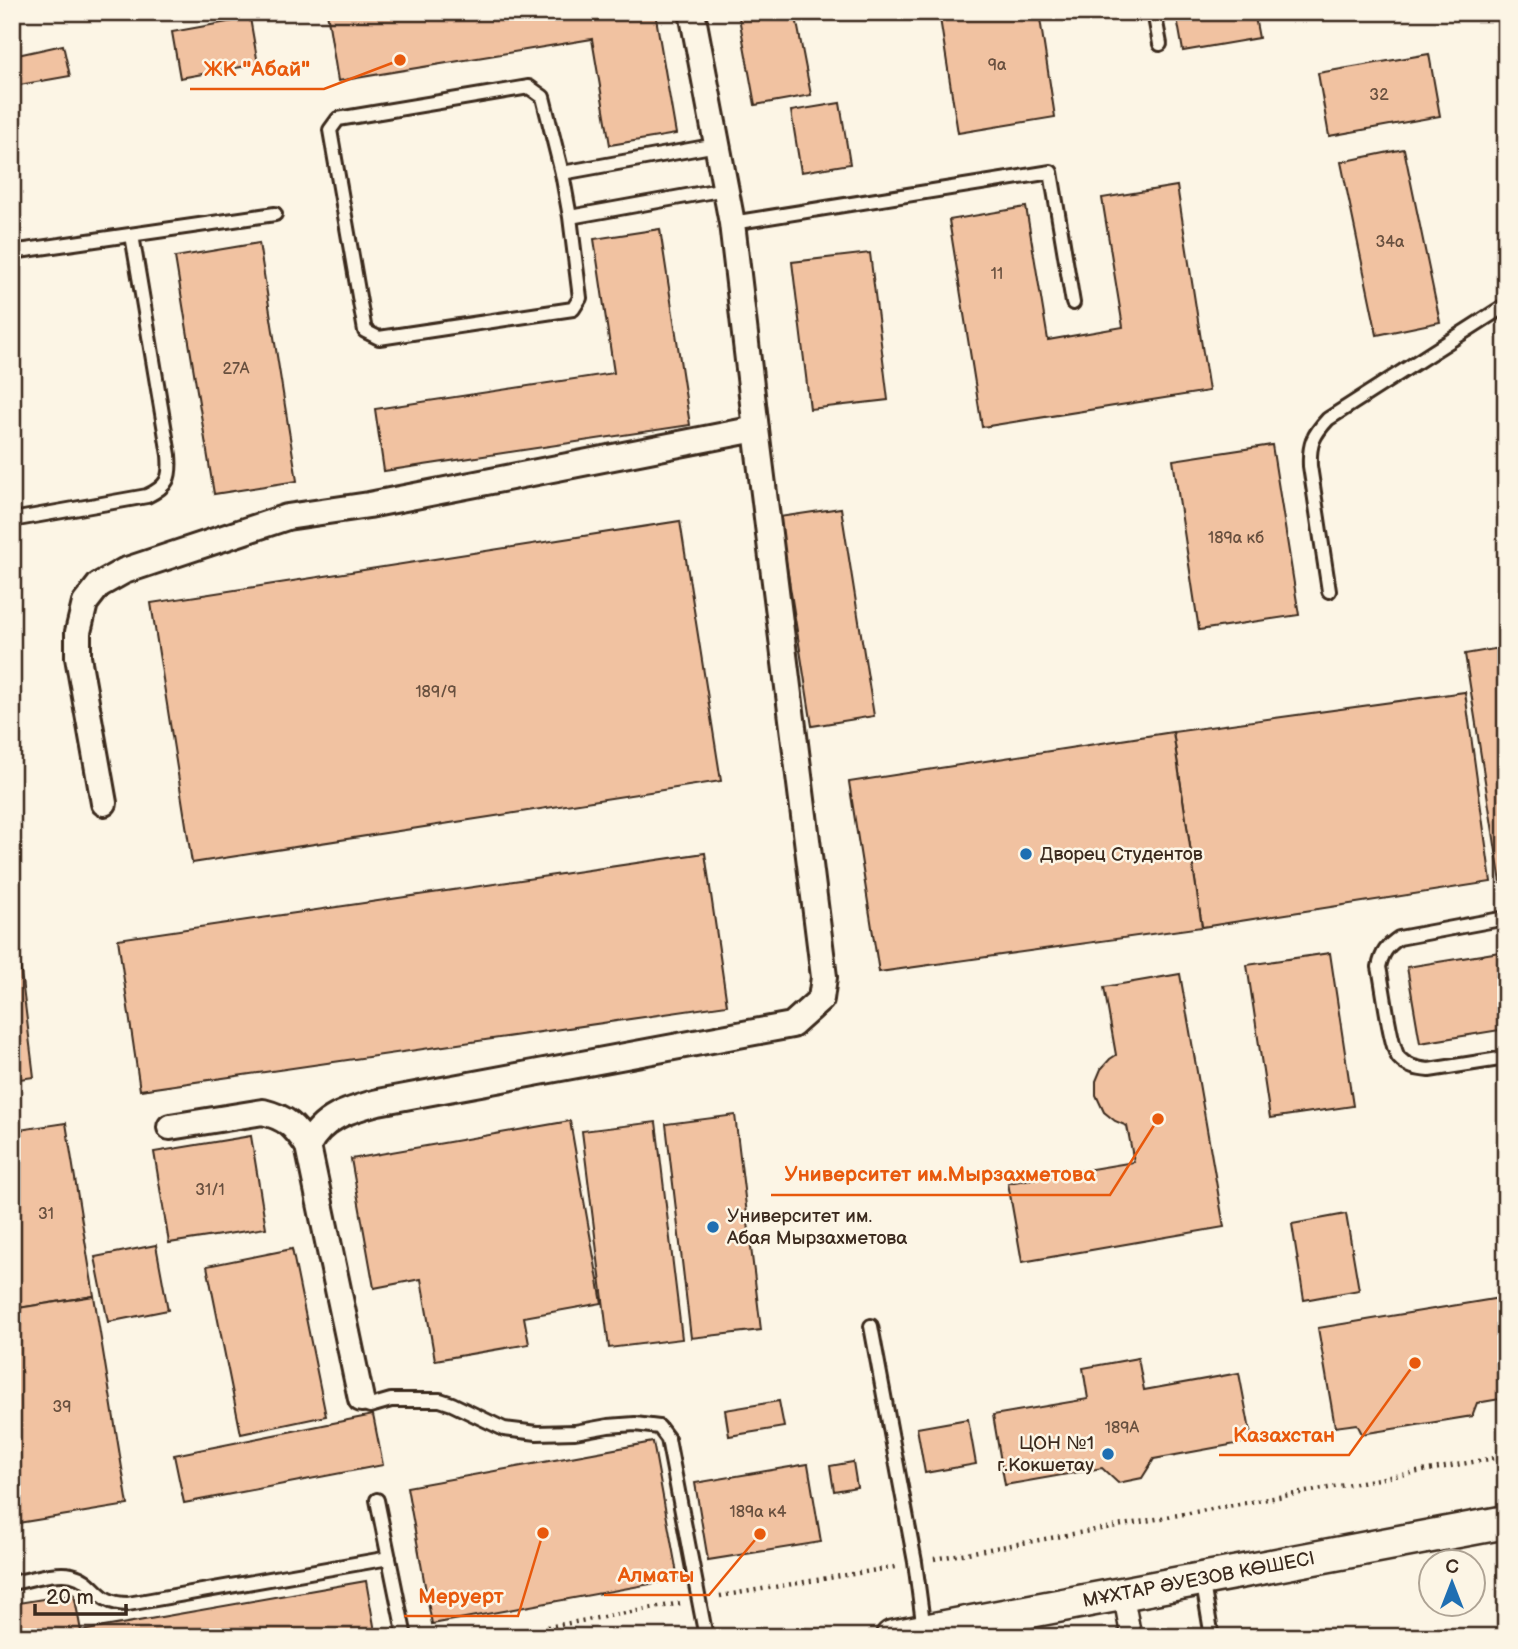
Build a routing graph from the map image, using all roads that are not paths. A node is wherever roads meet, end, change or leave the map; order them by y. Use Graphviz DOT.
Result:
graph roads {
  1 [pos="692,12"];
  2 [pos="1154,12"];
  3 [pos="1160,44"];
  4 [pos="717,145"];
  5 [pos="562,173"];
  6 [pos="725,188"];
  7 [pos="275,214"];
  8 [pos="570,217"];
  9 [pos="732,223"];
  10 [pos="132,235"];
  11 [pos="12,252"];
  12 [pos="1073,303"];
  13 [pos="1506,305"];
  14 [pos="756,429"];
  15 [pos="12,520"];
  16 [pos="1329,591"];
  17 [pos="104,803"];
  18 [pos="1506,918"];
  19 [pos="1506,1058"];
  20 [pos="170,1127"];
  21 [pos="308,1146"];
  22 [pos="871,1326"];
  23 [pos="360,1399"];
  24 [pos="377,1500"];
  25 [pos="1506,1522"];
  26 [pos="389,1558"];
  27 [pos="1202,1578"];
  28 [pos="12,1583"];
  29 [pos="1124,1593"];
  30 [pos="924,1631"];
  31 [pos="405,1637"];
  32 [pos="706,1637"];
  33 [pos="892,1637"];
  34 [pos="1131,1637"];
  35 [pos="1212,1637"];
  1 -- 4 [label="street"];
  2 -- 3 [label="lane"];
  4 -- 5 [label="lane"];
  4 -- 6 [label="street"];
  5 -- 8 [label="lane"];
  5 -- 8 [label="lane"];
  6 -- 8 [label="lane"];
  6 -- 9 [label="street"];
  7 -- 10 [label="lane"];
  9 -- 12 [label="lane"];
  9 -- 14 [label="street"];
  10 -- 11 [label="lane"];
  10 -- 15 [label="lane"];
  13 -- 16 [label="lane"];
  14 -- 17 [label="street"];
  14 -- 21 [label="street"];
  18 -- 19 [label="lane"];
  20 -- 21 [label="street"];
  21 -- 23 [label="street"];
  22 -- 30 [label="lane"];
  23 -- 32 [label="lane"];
  24 -- 26 [label="lane"];
  25 -- 27 [label="street, МҰХТАР ӘУЕЗОВ КӨШЕСІ"];
  26 -- 28 [label="lane"];
  26 -- 31 [label="lane"];
  27 -- 29 [label="street, МҰХТАР ӘУЕЗОВ КӨШЕСІ"];
  27 -- 35 [label="lane"];
  29 -- 30 [label="street, МҰХТАР ӘУЕЗОВ КӨШЕСІ"];
  29 -- 34 [label="street"];
  30 -- 33 [label="street, МҰХТАР ӘУЕЗОВ КӨШЕСІ"];
}
